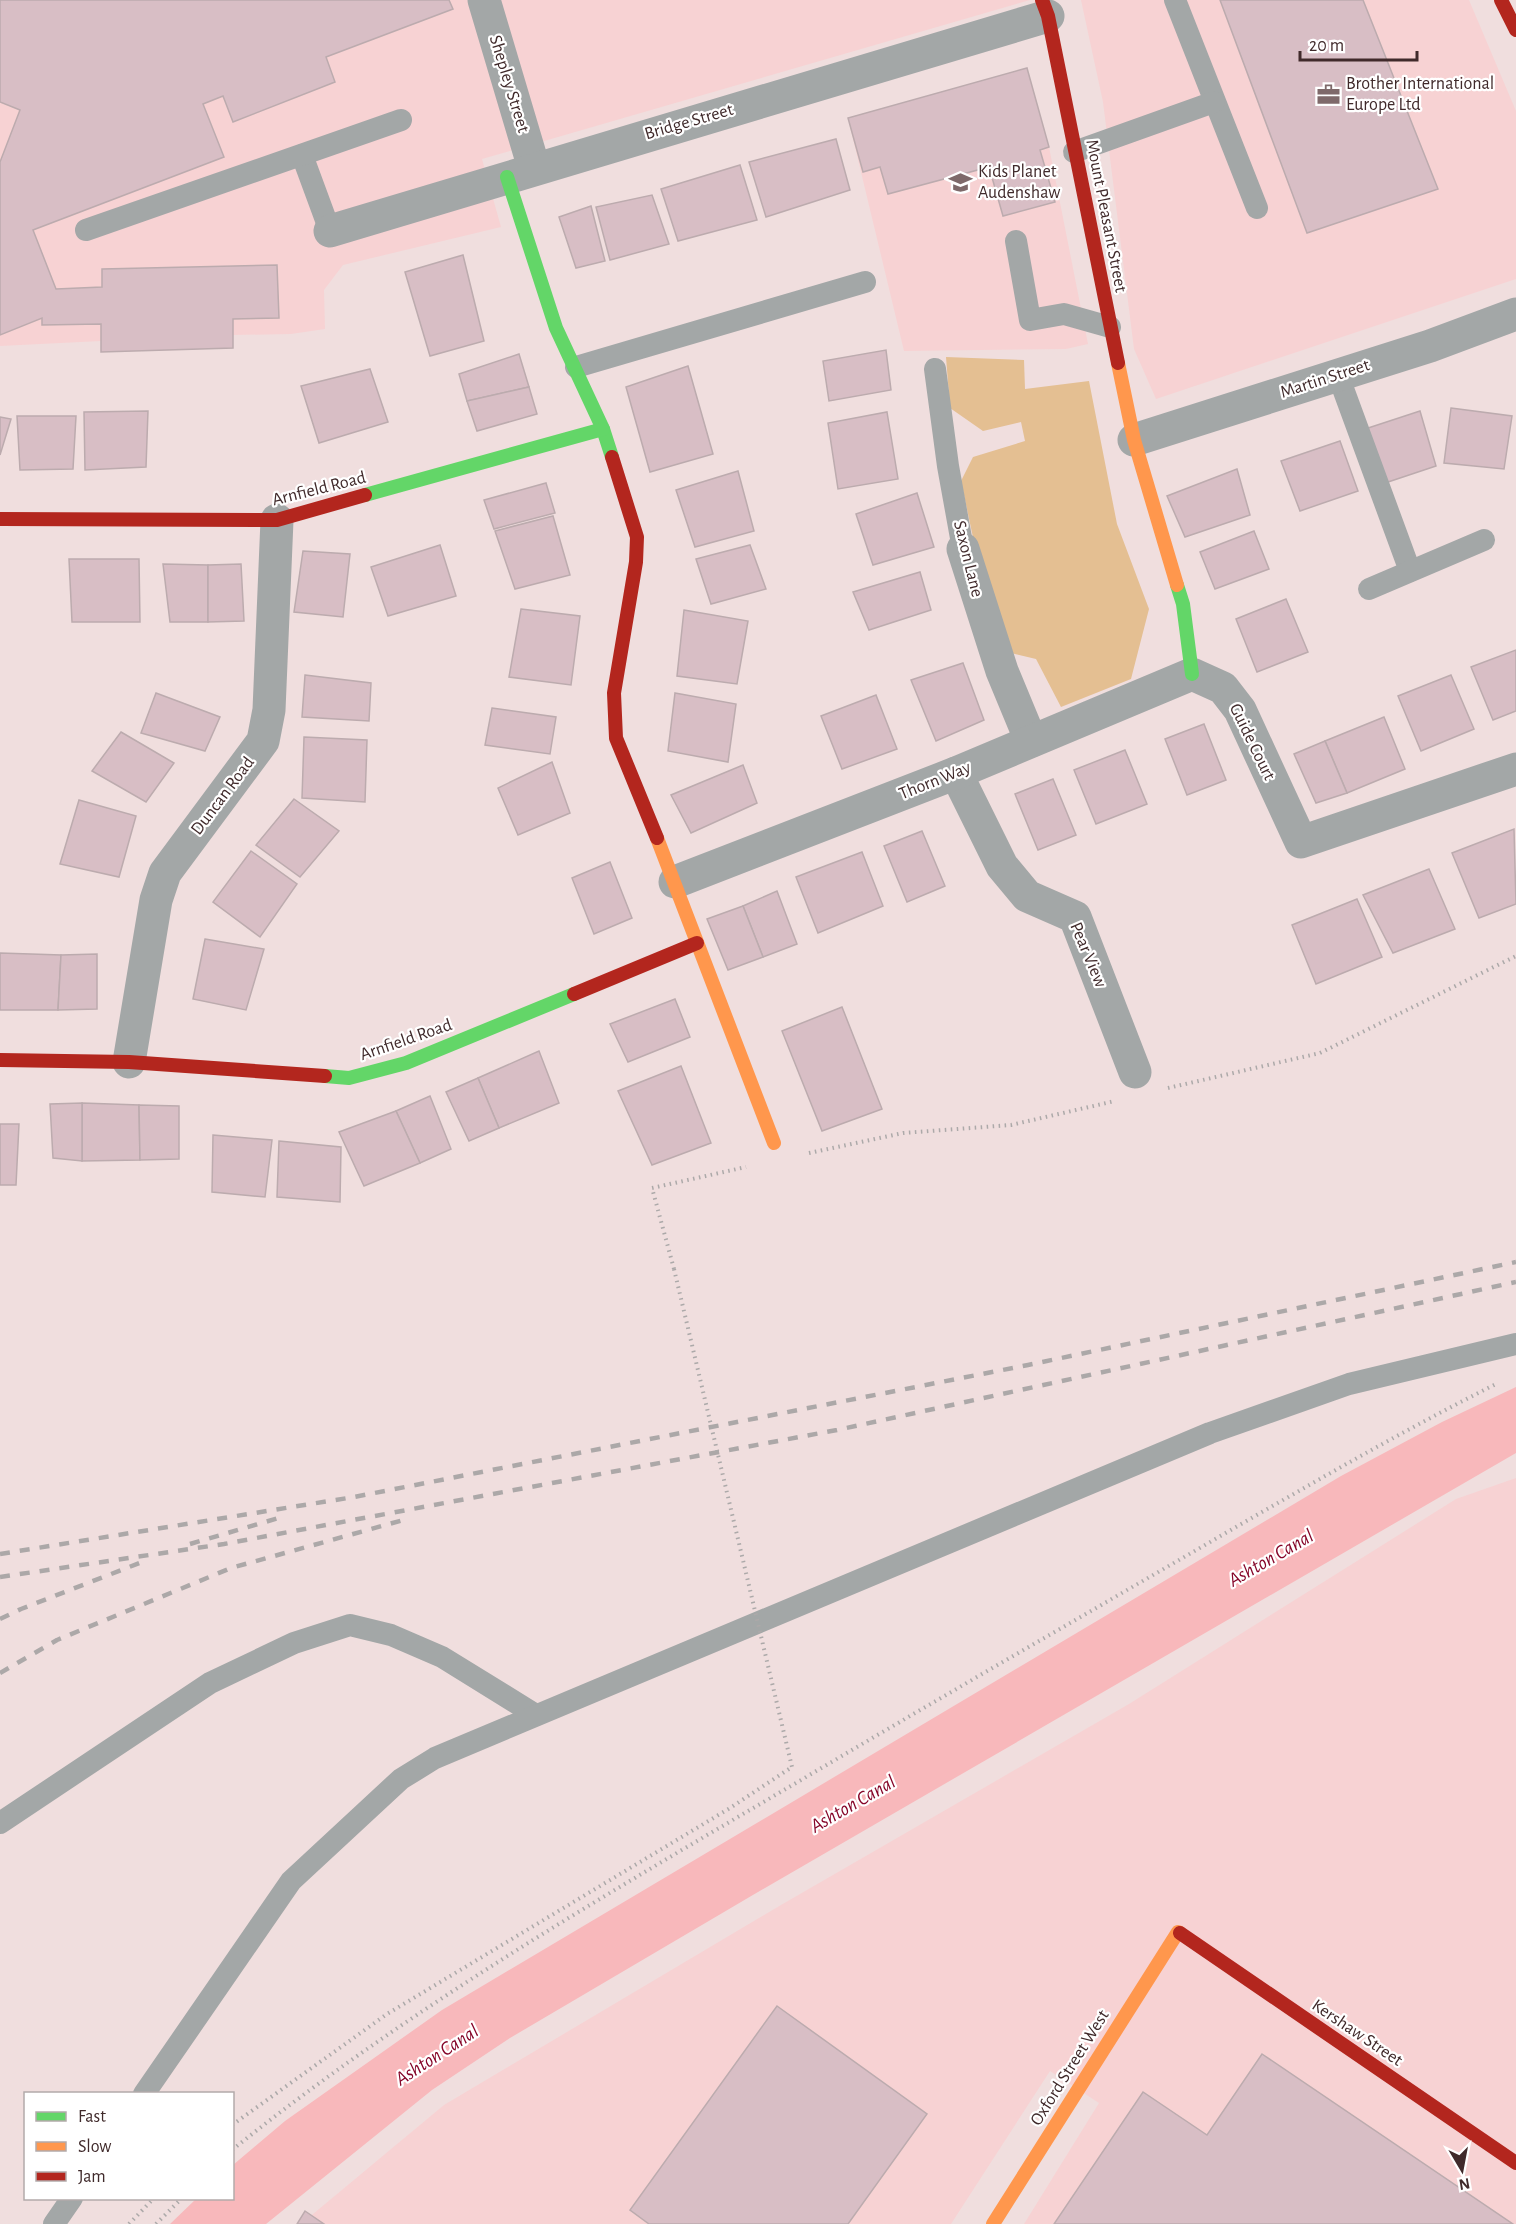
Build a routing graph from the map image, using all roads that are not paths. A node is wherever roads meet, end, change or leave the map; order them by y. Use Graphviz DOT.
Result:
graph roads {
  1 [pos="484,0"];
  2 [pos="1175,0"];
  3 [pos="1502,0"];
  4 [pos="1045,8"];
  5 [pos="1516,30"];
  6 [pos="1214,102"];
  7 [pos="401,120"];
  8 [pos="1074,152"];
  9 [pos="302,155"];
  10 [pos="520,172"];
  11 [pos="1257,208"];
  12 [pos="86,230"];
  13 [pos="330,231"];
  14 [pos="1016,241"];
  15 [pos="865,282"];
  16 [pos="1516,314"];
  17 [pos="1110,327"];
  18 [pos="576,367"];
  19 [pos="935,369"];
  20 [pos="1338,375"];
  21 [pos="603,429"];
  22 [pos="1134,440"];
  23 [pos="0,519"];
  24 [pos="277,520"];
  25 [pos="1484,540"];
  26 [pos="963,549"];
  27 [pos="1410,571"];
  28 [pos="1369,589"];
  29 [pos="1192,674"];
  30 [pos="1031,741"];
  31 [pos="1516,769"];
  32 [pos="956,773"];
  33 [pos="675,882"];
  34 [pos="697,943"];
  35 [pos="0,1060"];
  36 [pos="129,1062"];
  37 [pos="1139,1087"];
  38 [pos="774,1143"];
  39 [pos="1516,1344"];
  40 [pos="537,1715"];
  41 [pos="0,1823"];
  42 [pos="1178,1932"];
  43 [pos="145,2092"];
  44 [pos="1516,2163"];
  45 [pos="71,2200"];
  46 [pos="54,2224"];
  47 [pos="993,2224"];
  1 -- 10 [label="street, Shepley Street"];
  2 -- 6 [label="lane"];
  3 -- 5 [label="main road"];
  4 -- 8 [label="main road, Mount Pleasant Street"];
  4 -- 10 [label="street, Bridge Street"];
  6 -- 8 [label="lane"];
  6 -- 11 [label="lane"];
  7 -- 9 [label="lane"];
  8 -- 17 [label="main road, Mount Pleasant Street"];
  9 -- 12 [label="lane"];
  9 -- 13 [label="lane"];
  10 -- 13 [label="street, Bridge Street"];
  10 -- 18 [label="main road"];
  14 -- 17 [label="lane"];
  15 -- 18 [label="lane"];
  16 -- 20 [label="street, Martin Street"];
  17 -- 22 [label="main road, Mount Pleasant Street"];
  18 -- 21 [label="main road"];
  19 -- 26 [label="lane, Saxon Lane"];
  20 -- 22 [label="street, Martin Street"];
  20 -- 27 [label="lane"];
  21 -- 24 [label="main road, Arnfield Road"];
  21 -- 33 [label="main road"];
  22 -- 29 [label="main road"];
  23 -- 24 [label="main road, Arnfield Road"];
  24 -- 36 [label="street, Duncan Road"];
  25 -- 27 [label="lane"];
  26 -- 30 [label="street, Saxon Lane"];
  27 -- 28 [label="lane"];
  29 -- 30 [label="street, Thorn Way"];
  29 -- 31 [label="street, Guide Court"];
  30 -- 32 [label="street, Thorn Way"];
  32 -- 33 [label="street, Thorn Way"];
  32 -- 37 [label="street, Pear View"];
  33 -- 34 [label="main road"];
  34 -- 36 [label="main road, Arnfield Road"];
  34 -- 38 [label="main road"];
  35 -- 36 [label="main road, Arnfield Road"];
  39 -- 40 [label="lane"];
  40 -- 41 [label="lane"];
  40 -- 43 [label="lane"];
  42 -- 44 [label="main road, Kershaw Street"];
  42 -- 47 [label="main road, Oxford Street West"];
  45 -- 46 [label="lane"];
}
